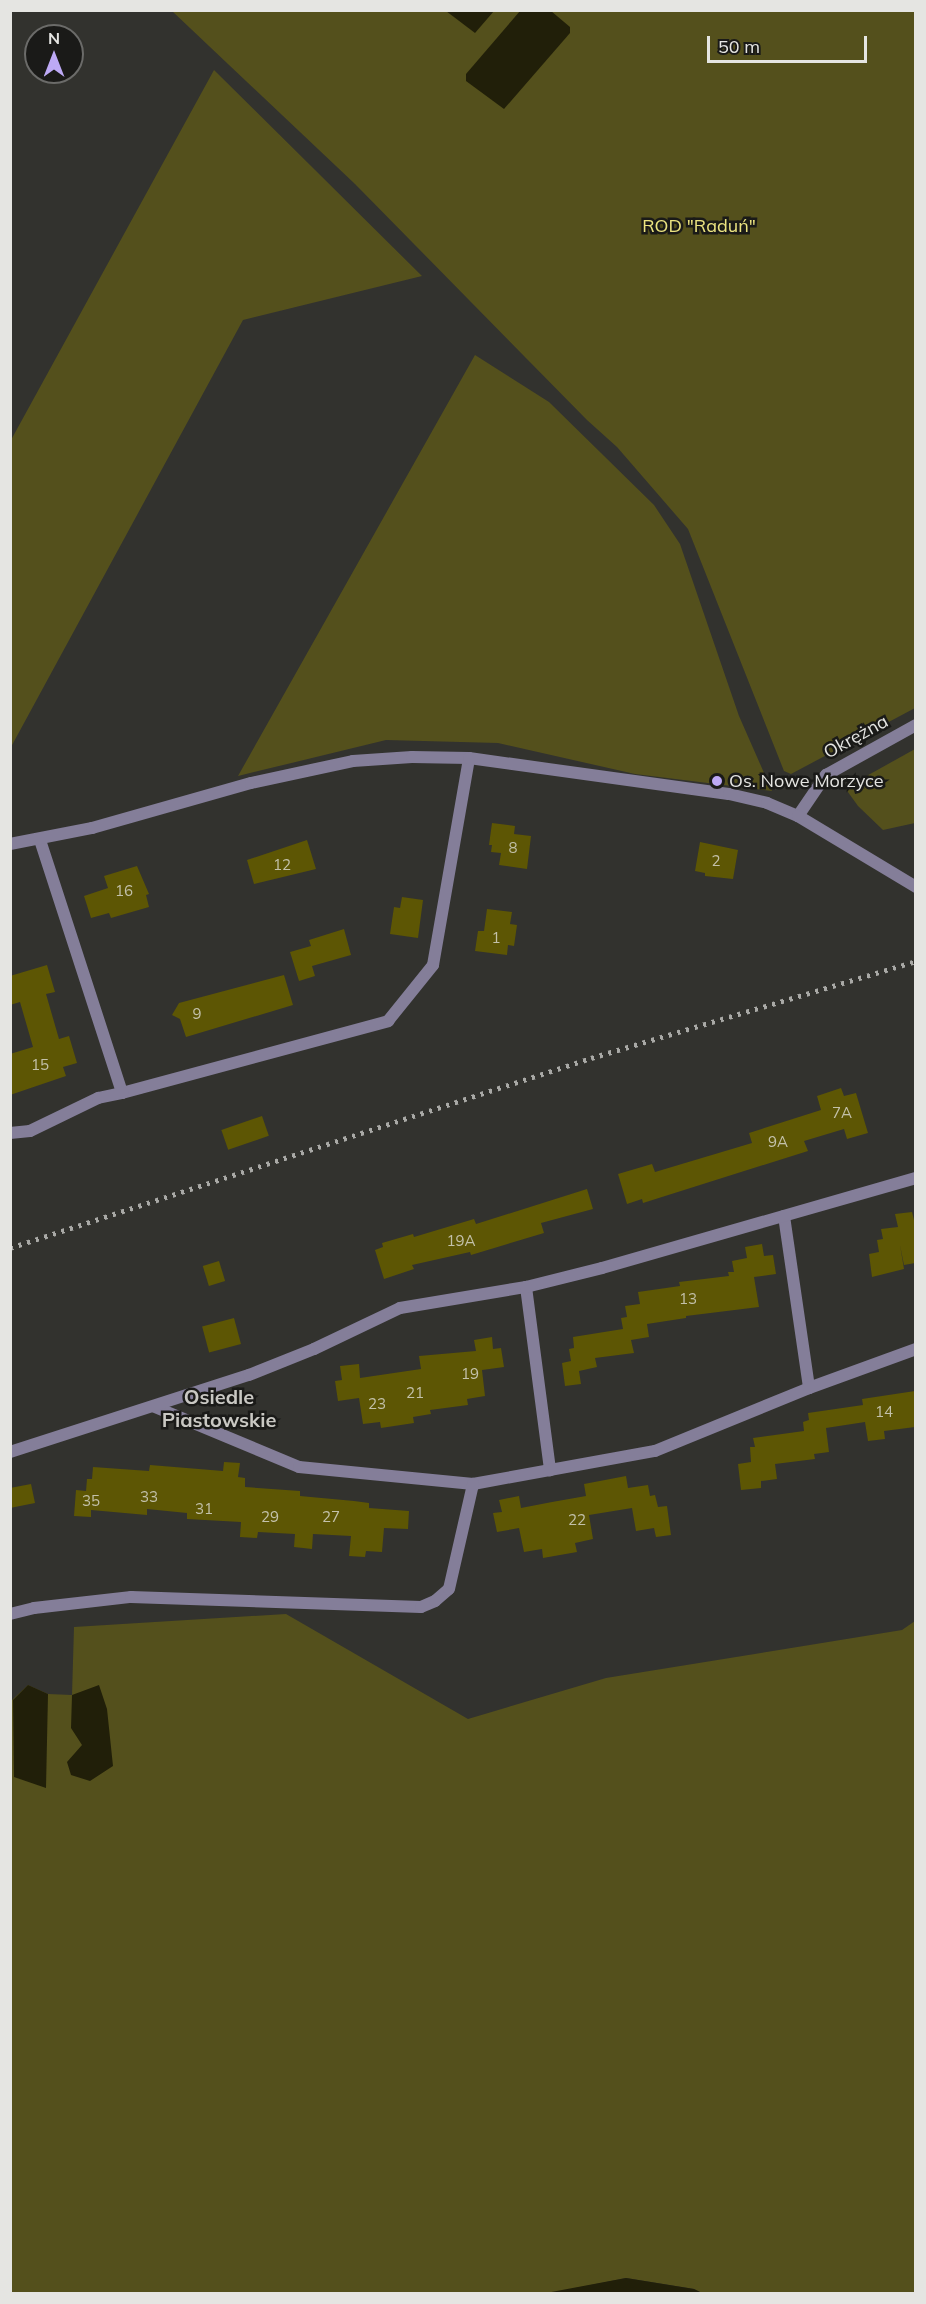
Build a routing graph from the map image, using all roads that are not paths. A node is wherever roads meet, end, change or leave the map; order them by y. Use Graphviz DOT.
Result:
graph roads {
  1 [pos="915,725"];
  2 [pos="469,758"];
  3 [pos="798,816"];
  4 [pos="40,840"];
  5 [pos="10,844"];
  6 [pos="915,887"];
  7 [pos="122,1093"];
  8 [pos="10,1133"];
  9 [pos="915,1178"];
  10 [pos="784,1216"];
  11 [pos="526,1287"];
  12 [pos="915,1349"];
  13 [pos="810,1388"];
  14 [pos="155,1407"];
  15 [pos="10,1452"];
  16 [pos="550,1470"];
  17 [pos="473,1484"];
  18 [pos="10,1614"];
  1 -- 3 [label="street, Okrężna"];
  2 -- 3 [label="street"];
  2 -- 4 [label="street"];
  2 -- 7 [label="street"];
  3 -- 6 [label="street"];
  4 -- 5 [label="street"];
  4 -- 7 [label="street"];
  7 -- 8 [label="street"];
  9 -- 10 [label="street"];
  10 -- 11 [label="street"];
  10 -- 13 [label="street"];
  11 -- 14 [label="street"];
  11 -- 16 [label="street"];
  12 -- 13 [label="street"];
  13 -- 16 [label="street"];
  14 -- 15 [label="street"];
  14 -- 17 [label="street"];
  16 -- 17 [label="street"];
  17 -- 18 [label="street"];
}
